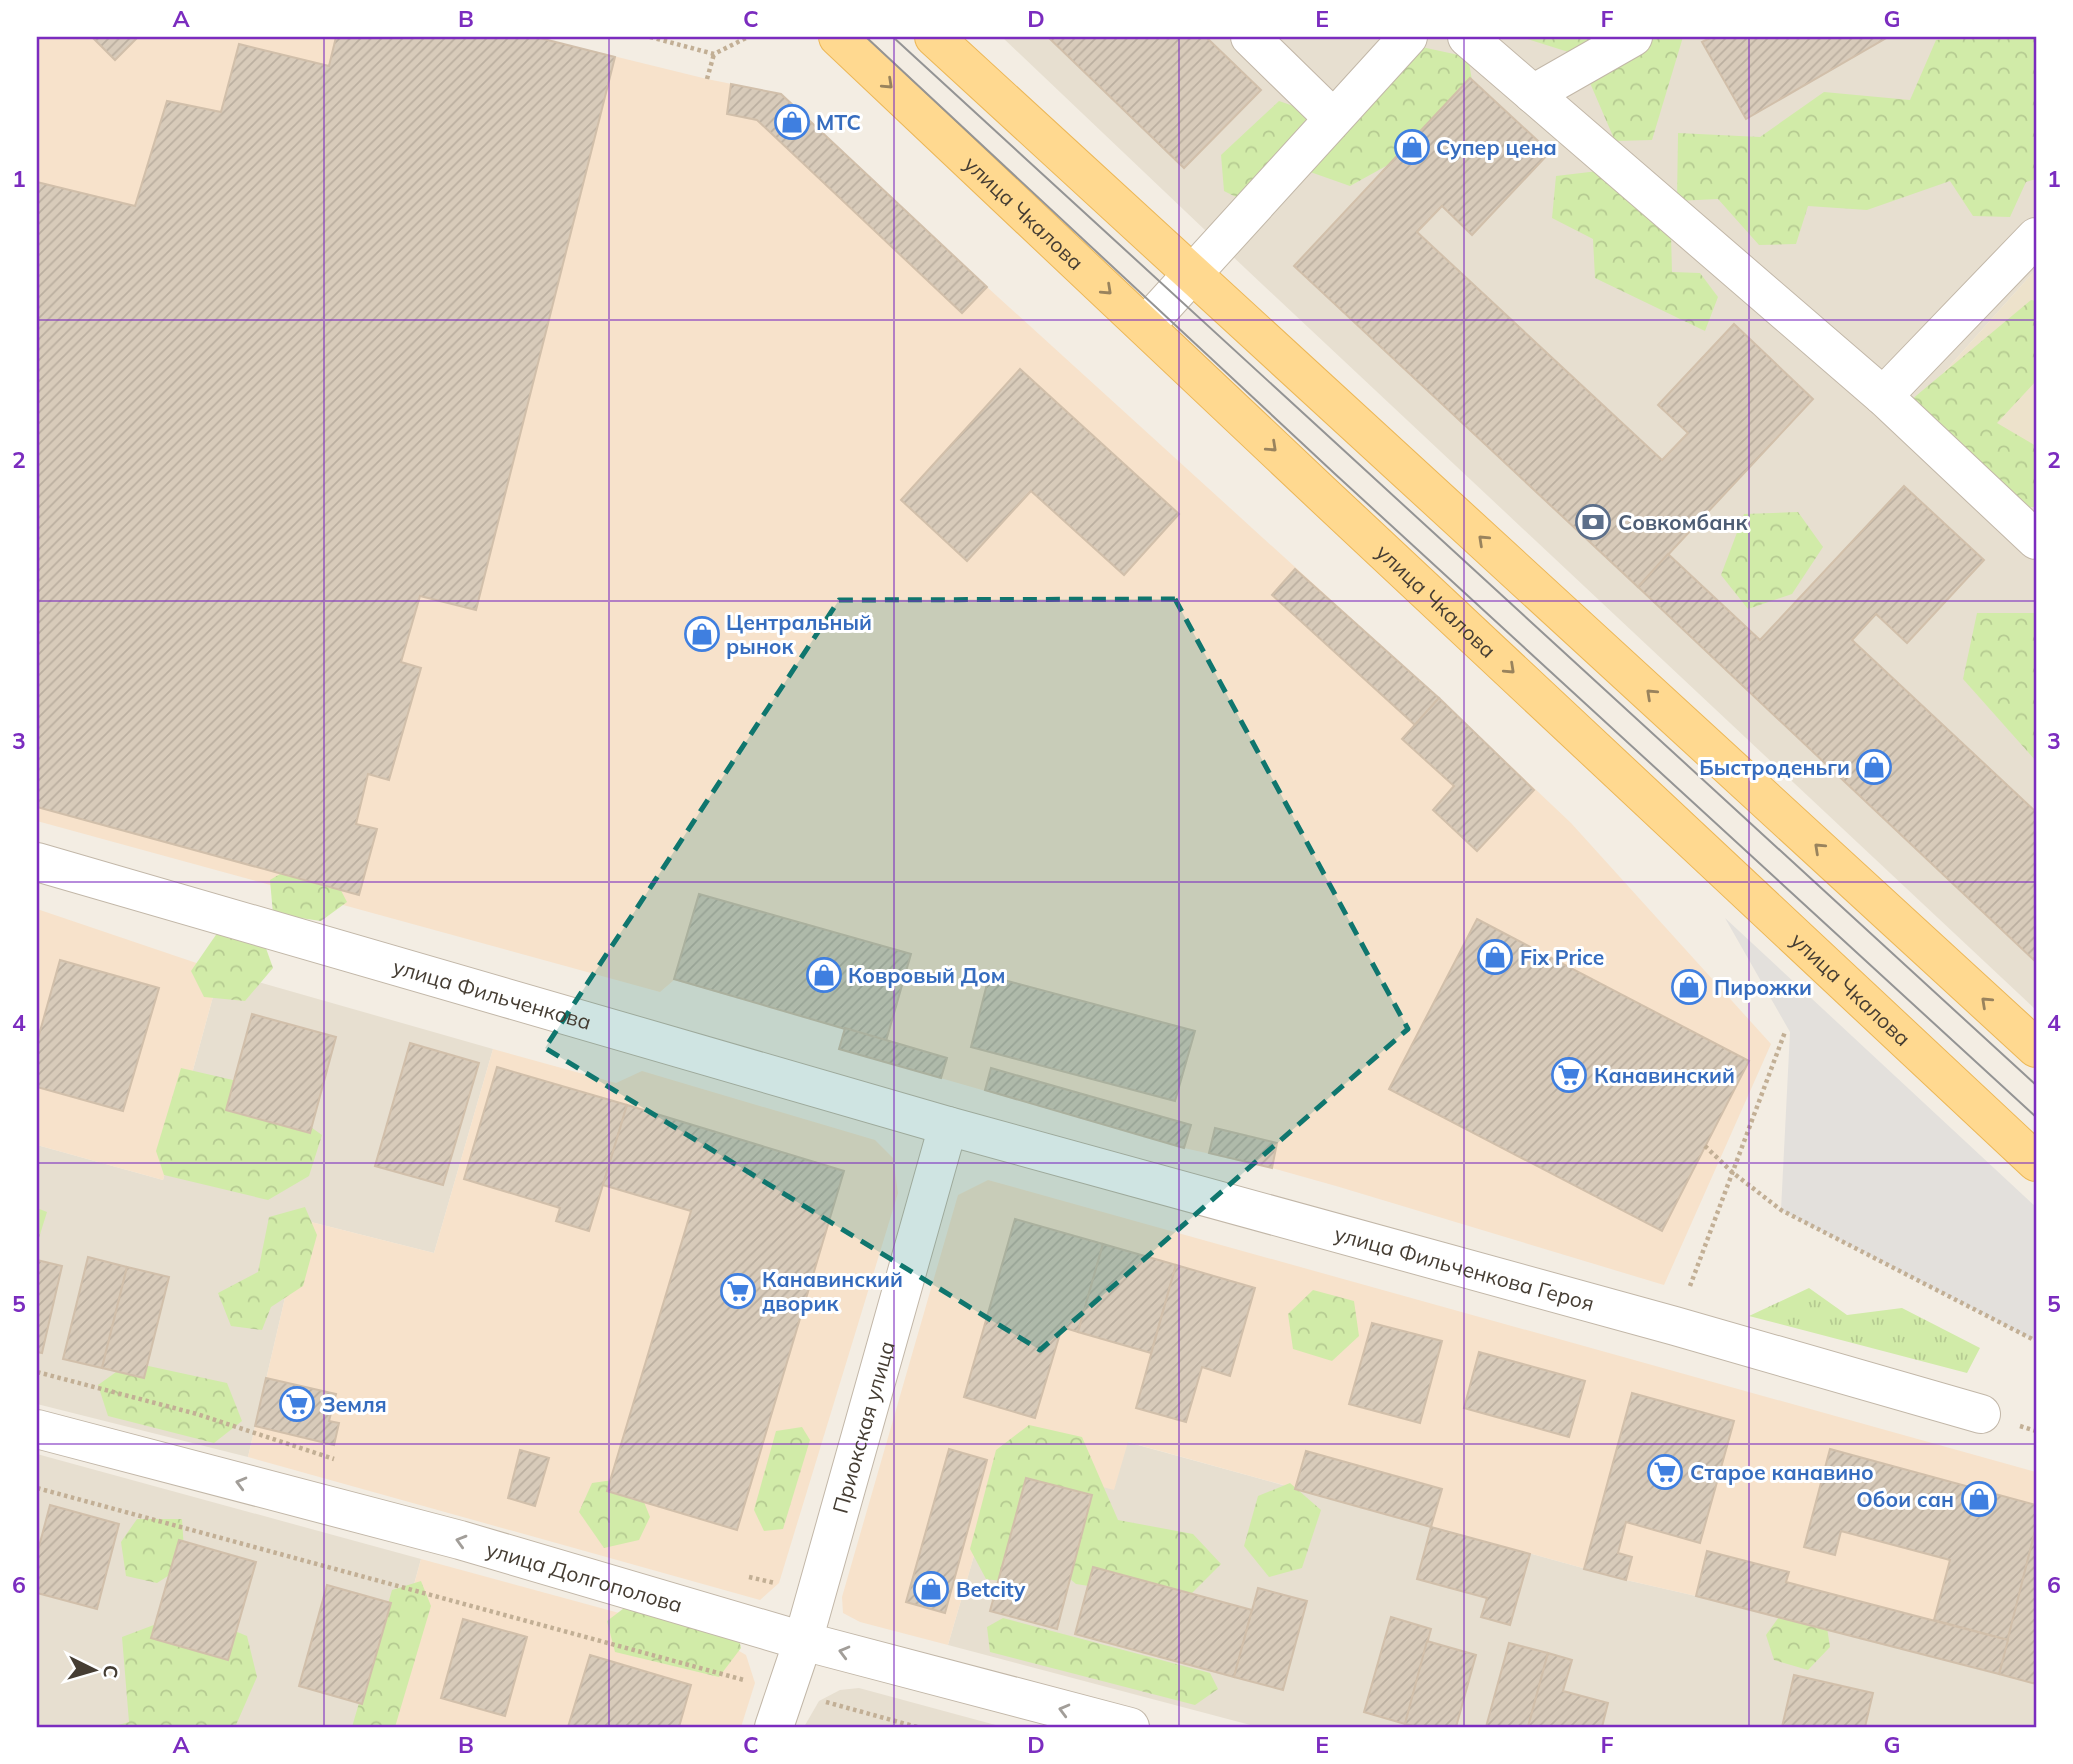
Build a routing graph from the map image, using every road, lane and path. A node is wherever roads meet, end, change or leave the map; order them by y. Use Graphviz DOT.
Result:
graph roads {
  1 [pos="650,37"];
  2 [pos="748,37"];
  3 [pos="838,37"];
  4 [pos="934,37"];
  5 [pos="1250,37"];
  6 [pos="1408,37"];
  7 [pos="1467,37"];
  8 [pos="1633,37"];
  9 [pos="714,54"];
  10 [pos="707,79"];
  11 [pos="1534,94"];
  12 [pos="1333,118"];
  13 [pos="2036,237"];
  14 [pos="1193,274"];
  15 [pos="1145,326"];
  16 [pos="1883,396"];
  17 [pos="2036,540"];
  18 [pos="37,862"];
  19 [pos="1785,1032"];
  20 [pos="2036,1048"];
  21 [pos="948,1126"];
  22 [pos="1705,1146"];
  23 [pos="2036,1162"];
  24 [pos="1732,1172"];
  25 [pos="1675,1326"];
  26 [pos="2036,1341"];
  27 [pos="1982,1414"];
  28 [pos="37,1429"];
  29 [pos="37,1488"];
  30 [pos="803,1641"];
  31 [pos="755,1683"];
  32 [pos="819,1701"];
  33 [pos="775,1727"];
  34 [pos="917,1727"];
  35 [pos="1130,1727"];
  1 -- 9 [label="path"];
  2 -- 9 [label="path"];
  3 -- 15 [label="main road, улица Чкалова, one-way"];
  4 -- 14 [label="main road"];
  5 -- 12 [label="street"];
  6 -- 12 [label="street"];
  7 -- 11 [label="street"];
  8 -- 11 [label="street"];
  9 -- 10 [label="path"];
  11 -- 16 [label="street"];
  12 -- 14 [label="street"];
  13 -- 16 [label="street"];
  14 -- 15 [label="street"];
  20 -- 14 [label="main road, one-way"];
  15 -- 23 [label="main road, улица Чкалова, one-way"];
  16 -- 17 [label="street"];
  18 -- 21 [label="street, улица Фильченкова"];
  19 -- 24 [label="path"];
  21 -- 25 [label="street, улица Фильченкова Героя"];
  21 -- 30 [label="street, Приокская улица"];
  22 -- 24 [label="path"];
  24 -- 25 [label="path"];
  24 -- 26 [label="path"];
  25 -- 27 [label="street, улица Фильченкова Героя"];
  30 -- 28 [label="street, улица Долгополова, one-way"];
  29 -- 31 [label="path"];
  30 -- 33 [label="street, Приокская улица"];
  35 -- 30 [label="street, улица Долгополова, one-way"];
  32 -- 34 [label="path"];
}
